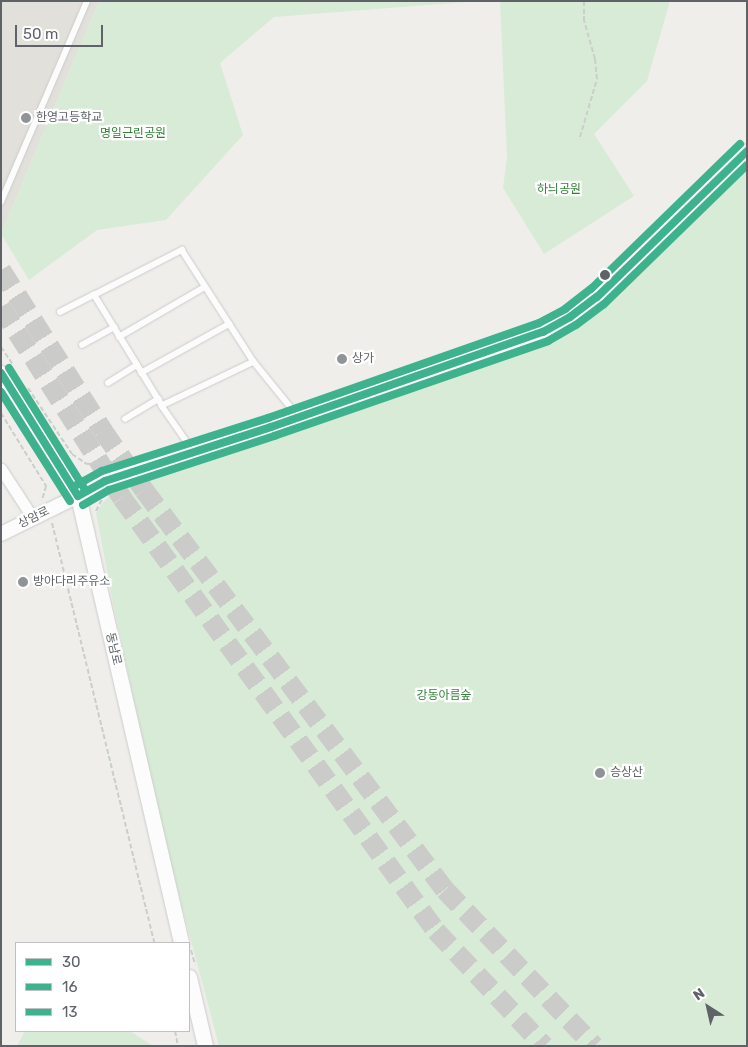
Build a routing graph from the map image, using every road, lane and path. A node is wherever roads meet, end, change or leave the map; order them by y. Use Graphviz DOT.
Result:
graph roads {
  1 [pos="88,1"];
  2 [pos="584,1"];
  3 [pos="580,138"];
  4 [pos="747,151"];
  5 [pos="1,202"];
  6 [pos="205,287"];
  7 [pos="94,295"];
  8 [pos="60,312"];
  9 [pos="229,324"];
  10 [pos="114,327"];
  11 [pos="119,337"];
  12 [pos="82,345"];
  13 [pos="1,347"];
  14 [pos="254,362"];
  15 [pos="137,365"];
  16 [pos="17,372"];
  17 [pos="1,373"];
  18 [pos="141,373"];
  19 [pos="22,381"];
  20 [pos="108,383"];
  21 [pos="158,399"];
  22 [pos="162,406"];
  23 [pos="1,413"];
  24 [pos="298,416"];
  25 [pos="125,419"];
  26 [pos="192,449"];
  27 [pos="123,462"];
  28 [pos="1,469"];
  29 [pos="104,495"];
  30 [pos="78,496"];
  31 [pos="45,506"];
  32 [pos="95,512"];
  33 [pos="33,518"];
  34 [pos="1,534"];
  35 [pos="154,942"];
  36 [pos="185,942"];
  37 [pos="193,973"];
  38 [pos="175,1032"];
  39 [pos="178,1046"];
  40 [pos="205,1046"];
  1 -- 5 [label="lane"];
  2 -- 3 [label="path"];
  4 -- 24 [label="main road, 상암로"];
  6 -- 7 [label="lane"];
  6 -- 9 [label="lane"];
  6 -- 11 [label="lane"];
  7 -- 8 [label="lane"];
  7 -- 10 [label="lane"];
  9 -- 14 [label="lane"];
  9 -- 18 [label="lane"];
  10 -- 11 [label="lane"];
  10 -- 12 [label="lane"];
  11 -- 15 [label="lane"];
  13 -- 16 [label="path"];
  14 -- 22 [label="lane"];
  14 -- 24 [label="lane"];
  15 -- 18 [label="lane"];
  15 -- 20 [label="lane"];
  17 -- 30 [label="main road, 동남로"];
  18 -- 21 [label="lane"];
  19 -- 27 [label="path"];
  21 -- 22 [label="lane"];
  21 -- 25 [label="lane"];
  22 -- 26 [label="lane"];
  23 -- 31 [label="path"];
  24 -- 30 [label="main road, 상암로"];
  28 -- 33 [label="street"];
  29 -- 32 [label="path"];
  30 -- 31 [label="street, 상암로"];
  30 -- 36 [label="main road, 동남로"];
  31 -- 33 [label="street, 상암로"];
  31 -- 35 [label="path"];
  33 -- 34 [label="street, 상암로"];
  37 -- 40 [label="main road"];
  38 -- 39 [label="path"];
}
